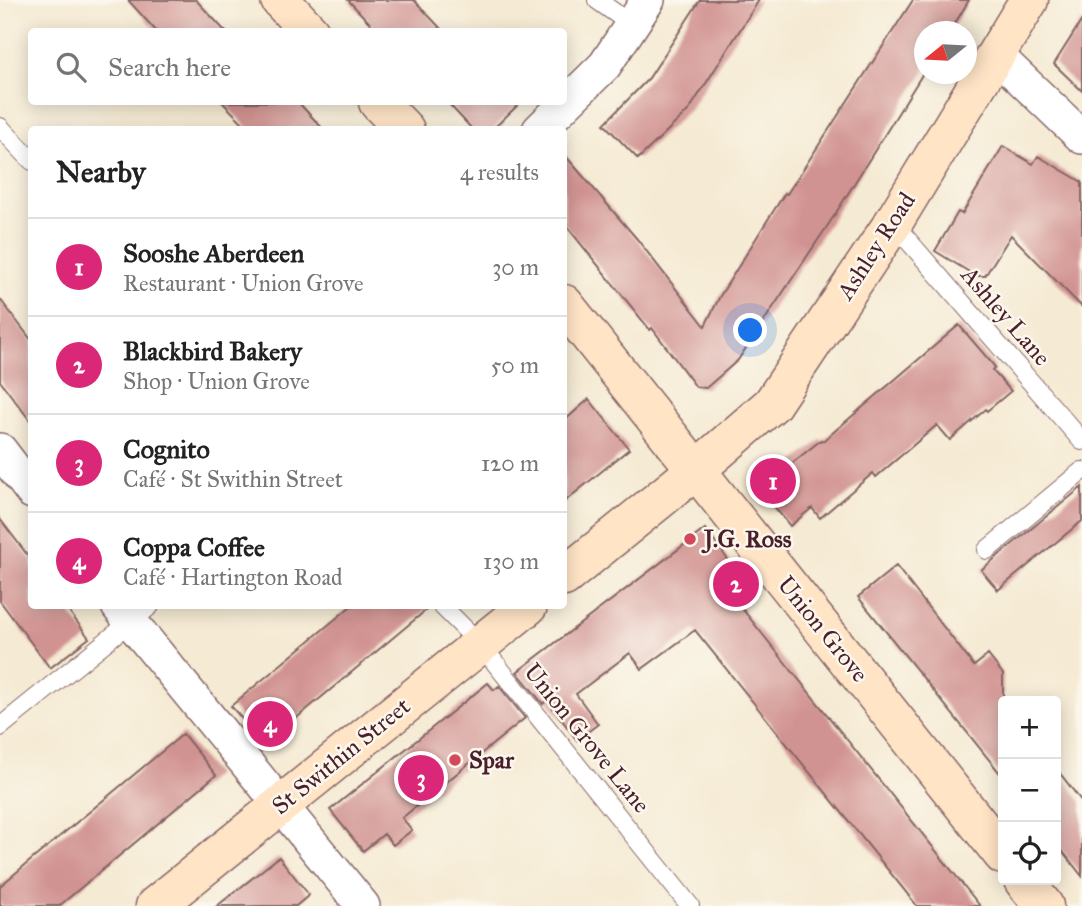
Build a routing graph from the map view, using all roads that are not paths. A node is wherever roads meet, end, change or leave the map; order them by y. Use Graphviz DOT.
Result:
graph roads {
  1 [pos="280,0"];
  2 [pos="597,0"];
  3 [pos="1029,0"];
  4 [pos="640,13"];
  5 [pos="306,28"];
  6 [pos="995,54"];
  7 [pos="567,102"];
  8 [pos="381,105"];
  9 [pos="564,105"];
  10 [pos="401,126"];
  11 [pos="543,126"];
  12 [pos="0,127"];
  13 [pos="1082,137"];
  14 [pos="28,157"];
  15 [pos="893,223"];
  16 [pos="567,308"];
  17 [pos="1082,441"];
  18 [pos="0,450"];
  19 [pos="696,470"];
  20 [pos="1082,471"];
  21 [pos="28,487"];
  22 [pos="987,550"];
  23 [pos="567,575"];
  24 [pos="445,609"];
  25 [pos="524,609"];
  26 [pos="133,611"];
  27 [pos="480,644"];
  28 [pos="0,727"];
  29 [pos="280,805"];
  30 [pos="998,849"];
  31 [pos="1027,885"];
  32 [pos="155,906"];
  33 [pos="363,906"];
  34 [pos="690,906"];
  35 [pos="1044,906"];
  1 -- 5 [label="street"];
  2 -- 4 [label="lane"];
  3 -- 6 [label="street, Ashley Road"];
  4 -- 7 [label="street"];
  6 -- 13 [label="street"];
  6 -- 15 [label="street, Ashley Road"];
  8 -- 10 [label="street"];
  9 -- 11 [label="street"];
  12 -- 14 [label="lane"];
  15 -- 17 [label="lane, Ashley Lane"];
  15 -- 19 [label="street, Ashley Road"];
  16 -- 19 [label="street, Union Grove"];
  18 -- 21 [label="street"];
  19 -- 23 [label="street"];
  19 -- 30 [label="street, Union Grove"];
  20 -- 22 [label="lane"];
  24 -- 27 [label="lane, Union Grove Lane"];
  25 -- 27 [label="street, St Swithin Street"];
  26 -- 28 [label="lane"];
  26 -- 29 [label="street"];
  27 -- 29 [label="street, St Swithin Street"];
  27 -- 34 [label="lane, Union Grove Lane"];
  29 -- 32 [label="street, St Swithin Street"];
  29 -- 33 [label="street"];
  31 -- 35 [label="street"];
}
